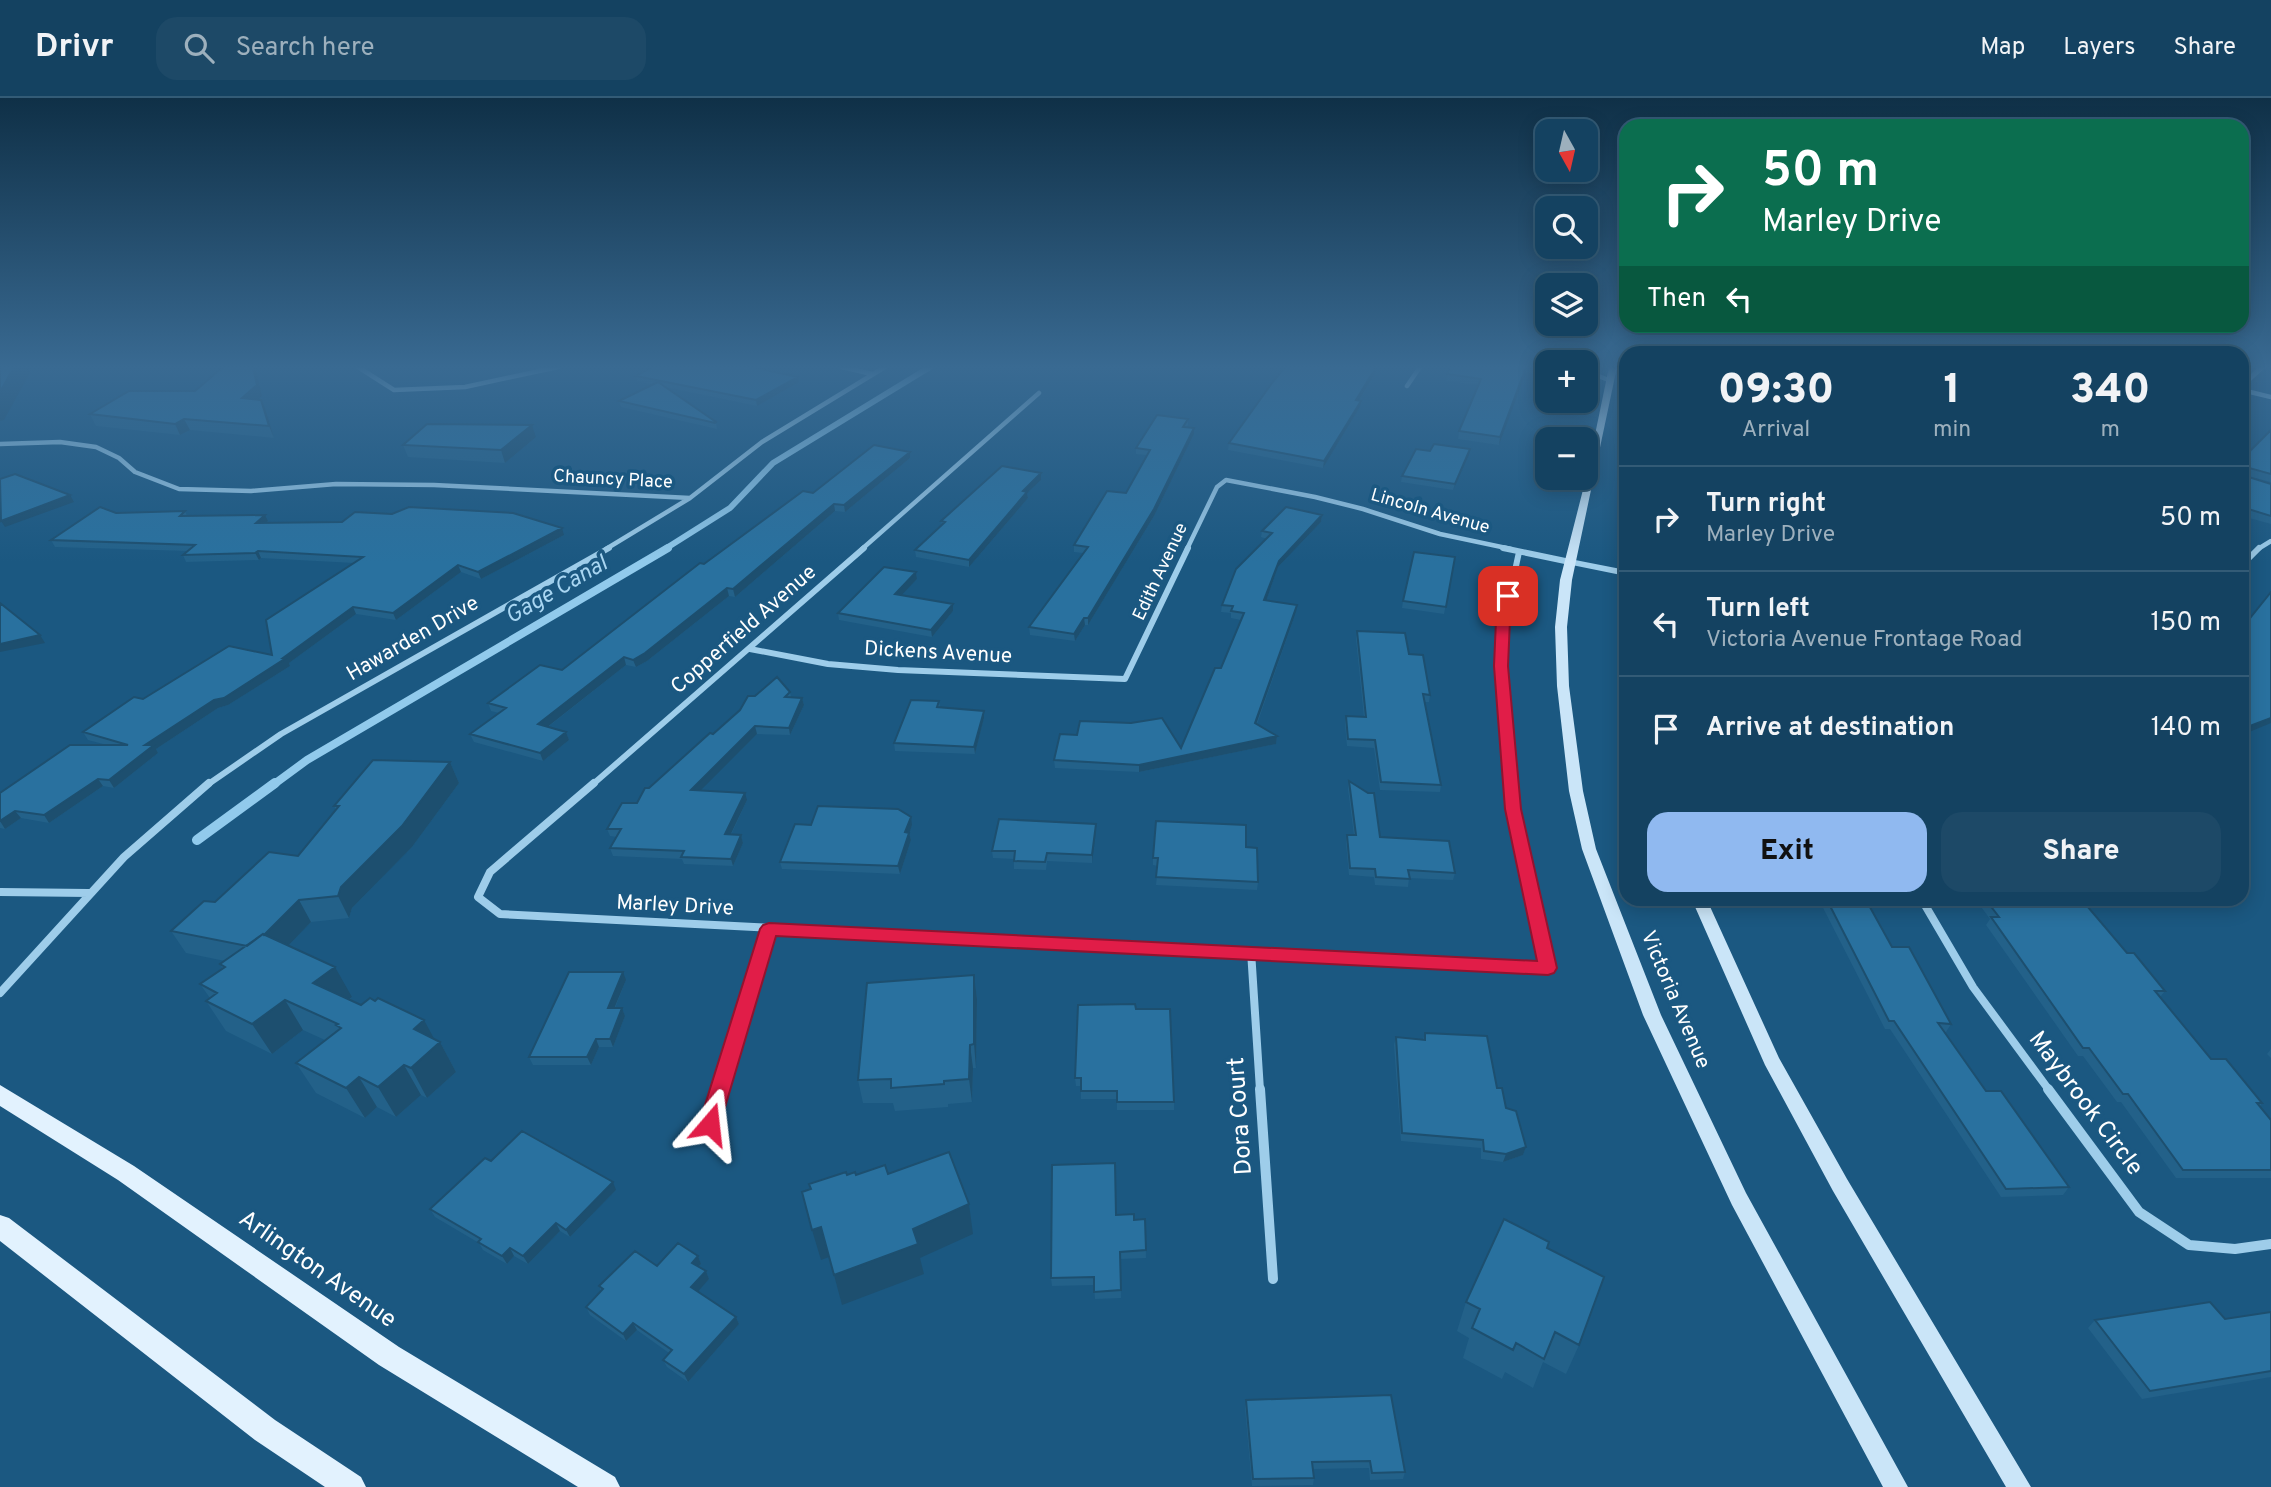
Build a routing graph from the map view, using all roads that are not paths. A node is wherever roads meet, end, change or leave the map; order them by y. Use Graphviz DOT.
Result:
graph roads {
  1 [pos="778,432"];
  2 [pos="995,432"];
  3 [pos="1599,432"];
  4 [pos="0,444"];
  5 [pos="1226,480"];
  6 [pos="690,498"];
  7 [pos="2271,541"];
  8 [pos="1519,552"];
  9 [pos="2249,558"];
  10 [pos="1570,562"];
  11 [pos="1619,572"];
  12 [pos="750,649"];
  13 [pos="1125,679"];
  14 [pos="0,892"];
  15 [pos="89,893"];
  16 [pos="478,897"];
  17 [pos="1702,906"];
  18 [pos="1926,906"];
  19 [pos="769,929"];
  20 [pos="1251,951"];
  21 [pos="0,993"];
  22 [pos="0,1094"];
  23 [pos="710,1124"];
  24 [pos="0,1226"];
  25 [pos="2271,1244"];
  26 [pos="1273,1279"];
  27 [pos="351,1487"];
  28 [pos="605,1487"];
  29 [pos="1896,1487"];
  30 [pos="2020,1487"];
  1 -- 6 [label="street, Hawarden Drive"];
  2 -- 12 [label="street, Copperfield Avenue"];
  3 -- 10 [label="main road, Victoria Avenue"];
  4 -- 6 [label="street, Chauncy Place"];
  5 -- 8 [label="street, Lincoln Avenue"];
  5 -- 13 [label="street, Edith Avenue"];
  6 -- 15 [label="street, Hawarden Drive"];
  7 -- 9 [label="street"];
  8 -- 10 [label="street, Lincoln Avenue"];
  8 -- 20 [label="street, Marley Drive"];
  10 -- 11 [label="street, Lincoln Avenue"];
  10 -- 29 [label="main road, Victoria Avenue"];
  12 -- 13 [label="street, Dickens Avenue"];
  12 -- 16 [label="street, Copperfield Avenue"];
  14 -- 15 [label="street"];
  15 -- 21 [label="street, Hawarden Drive"];
  16 -- 19 [label="street, Marley Drive"];
  17 -- 30 [label="main road"];
  18 -- 25 [label="street, Maybrook Circle"];
  19 -- 20 [label="street, Marley Drive"];
  19 -- 23 [label="street"];
  20 -- 26 [label="street, Dora Court"];
  22 -- 28 [label="main road, Arlington Avenue"];
  24 -- 27 [label="main road"];
}
